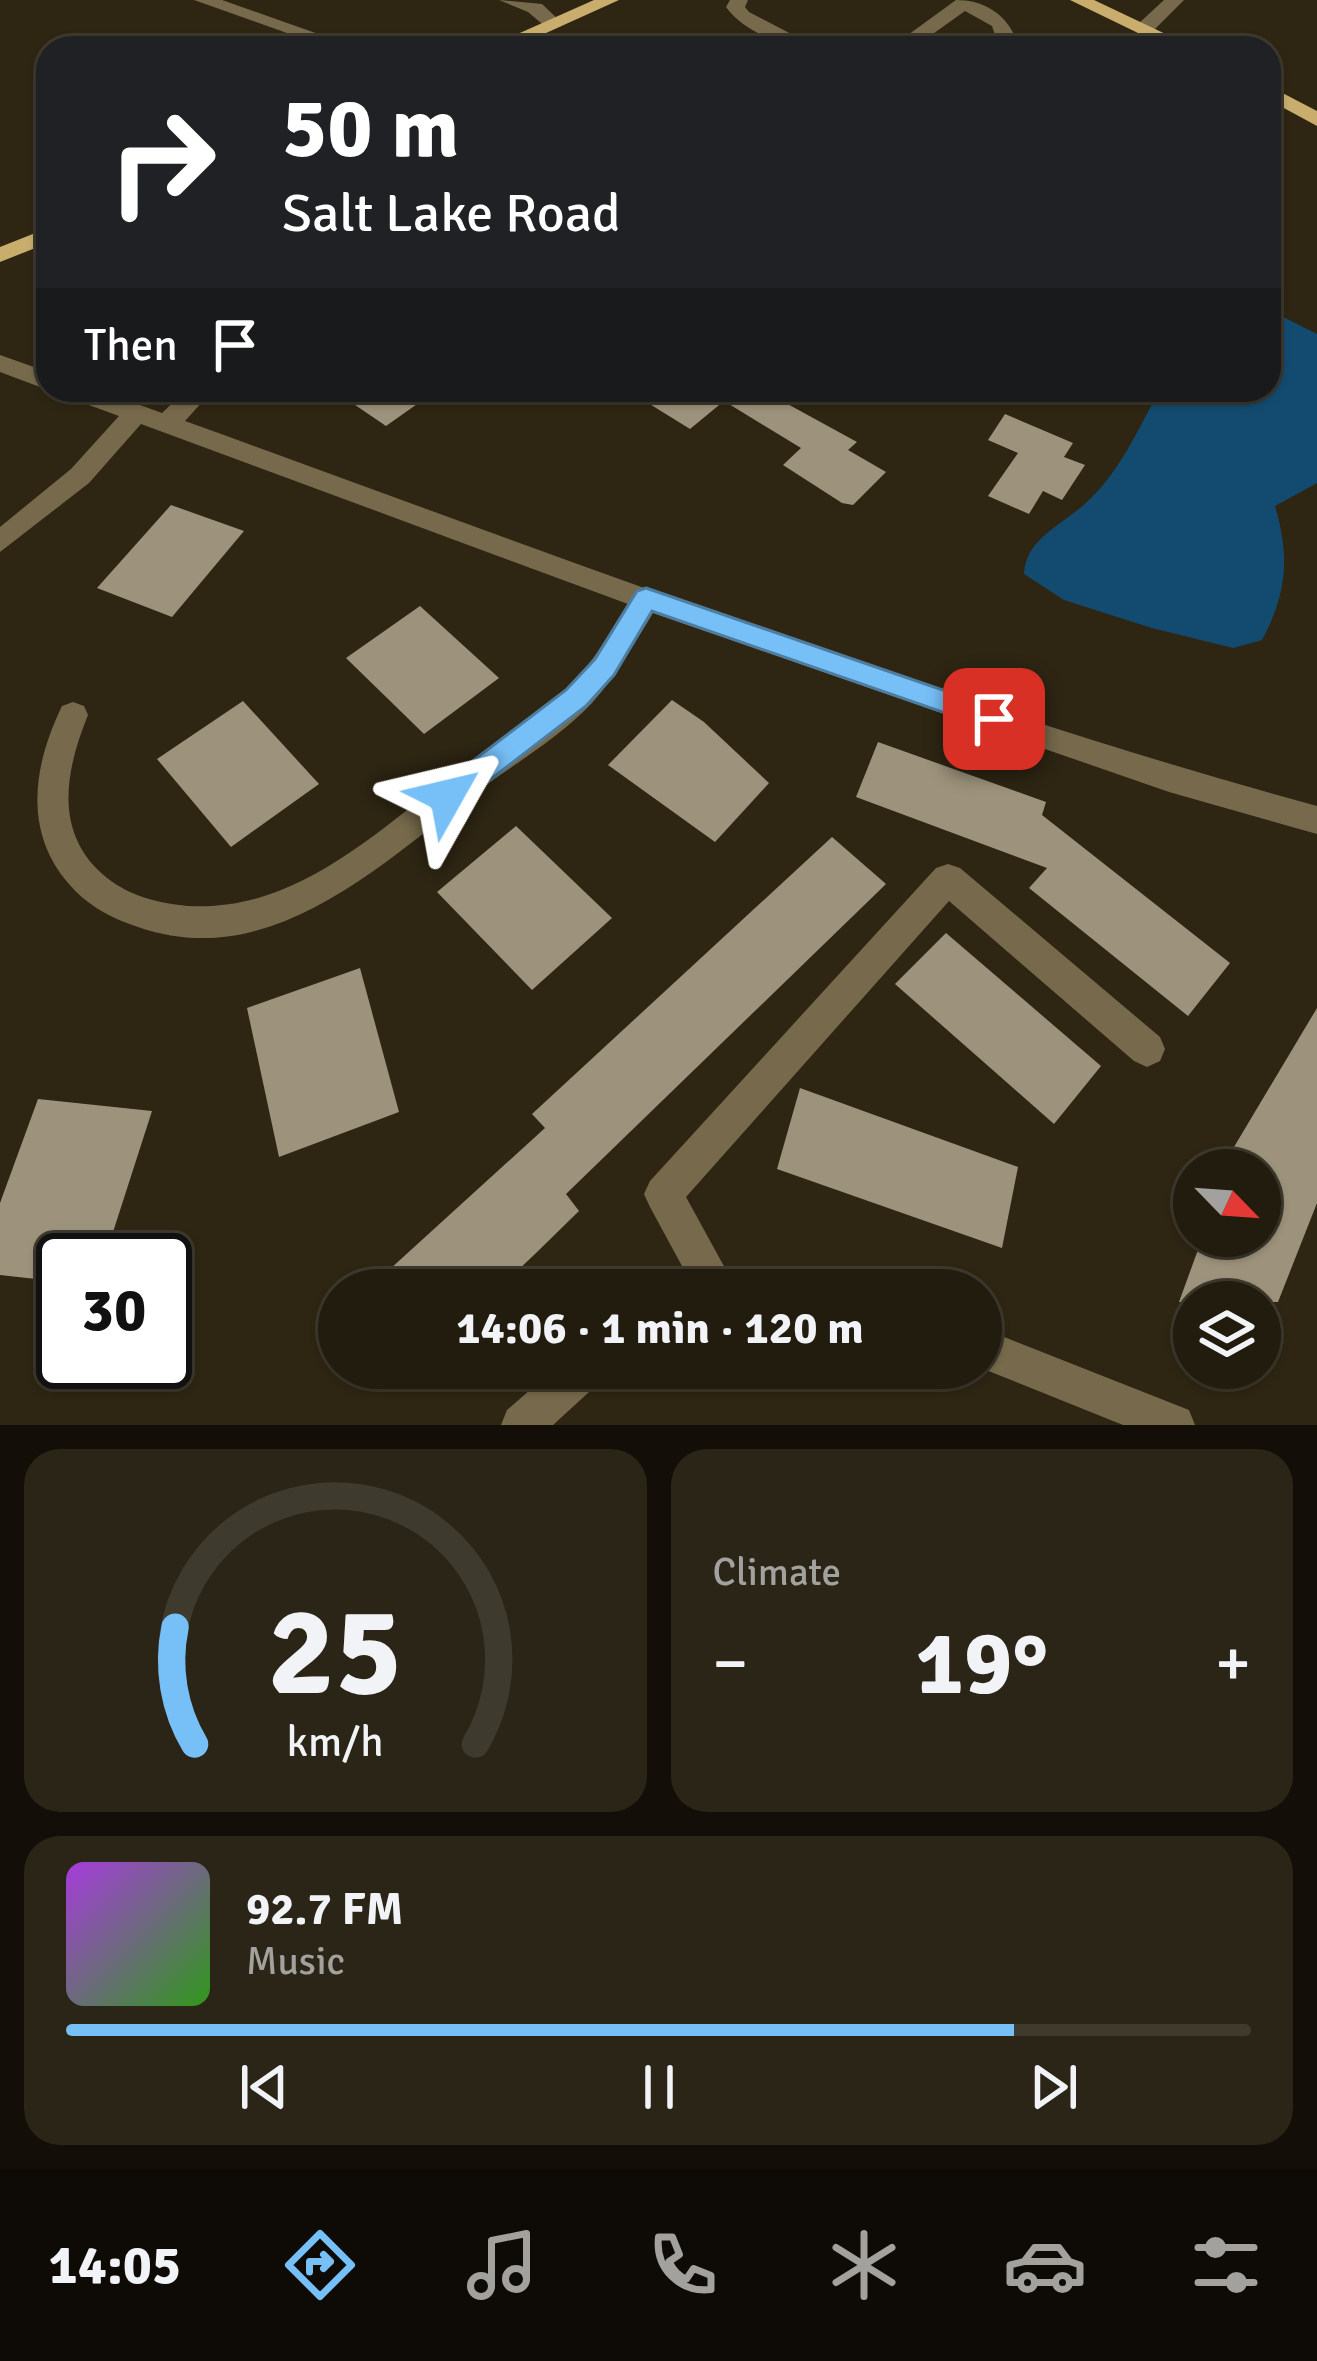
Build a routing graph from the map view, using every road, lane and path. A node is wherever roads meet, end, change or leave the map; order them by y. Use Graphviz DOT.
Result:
graph roads {
  1 [pos="203,0"];
  2 [pos="508,0"];
  3 [pos="610,0"];
  4 [pos="739,0"];
  5 [pos="1079,0"];
  6 [pos="1175,0"];
  7 [pos="966,2"];
  8 [pos="554,24"];
  9 [pos="1144,28"];
  10 [pos="312,36"];
  11 [pos="525,36"];
  12 [pos="783,36"];
  13 [pos="917,36"];
  14 [pos="1005,36"];
  15 [pos="1160,36"];
  16 [pos="1281,99"];
  17 [pos="1317,121"];
  18 [pos="36,240"];
  19 [pos="0,255"];
  20 [pos="0,363"];
  21 [pos="36,376"];
  22 [pos="106,402"];
  23 [pos="189,402"];
  24 [pos="136,413"];
  25 [pos="166,424"];
  26 [pos="4,533"];
  27 [pos="646,598"];
  28 [pos="74,715"];
  29 [pos="1317,820"];
  30 [pos="1147,1049"];
  31 [pos="705,1269"];
  32 [pos="1002,1356"];
  33 [pos="562,1389"];
  34 [pos="522,1425"];
  35 [pos="1174,1425"];
  1 -- 10 [label="street"];
  2 -- 8 [label="street"];
  3 -- 8 [label="main road"];
  4 -- 12 [label="street"];
  5 -- 9 [label="main road"];
  6 -- 9 [label="street"];
  7 -- 13 [label="street"];
  7 -- 14 [label="street"];
  8 -- 11 [label="main road"];
  9 -- 15 [label="main road"];
  16 -- 17 [label="main road"];
  18 -- 19 [label="main road"];
  20 -- 21 [label="street"];
  22 -- 24 [label="street"];
  23 -- 25 [label="street"];
  24 -- 25 [label="street"];
  24 -- 26 [label="street"];
  25 -- 27 [label="street"];
  27 -- 28 [label="street"];
  27 -- 29 [label="street"];
  30 -- 31 [label="street"];
  32 -- 35 [label="street"];
  33 -- 34 [label="street"];
}
